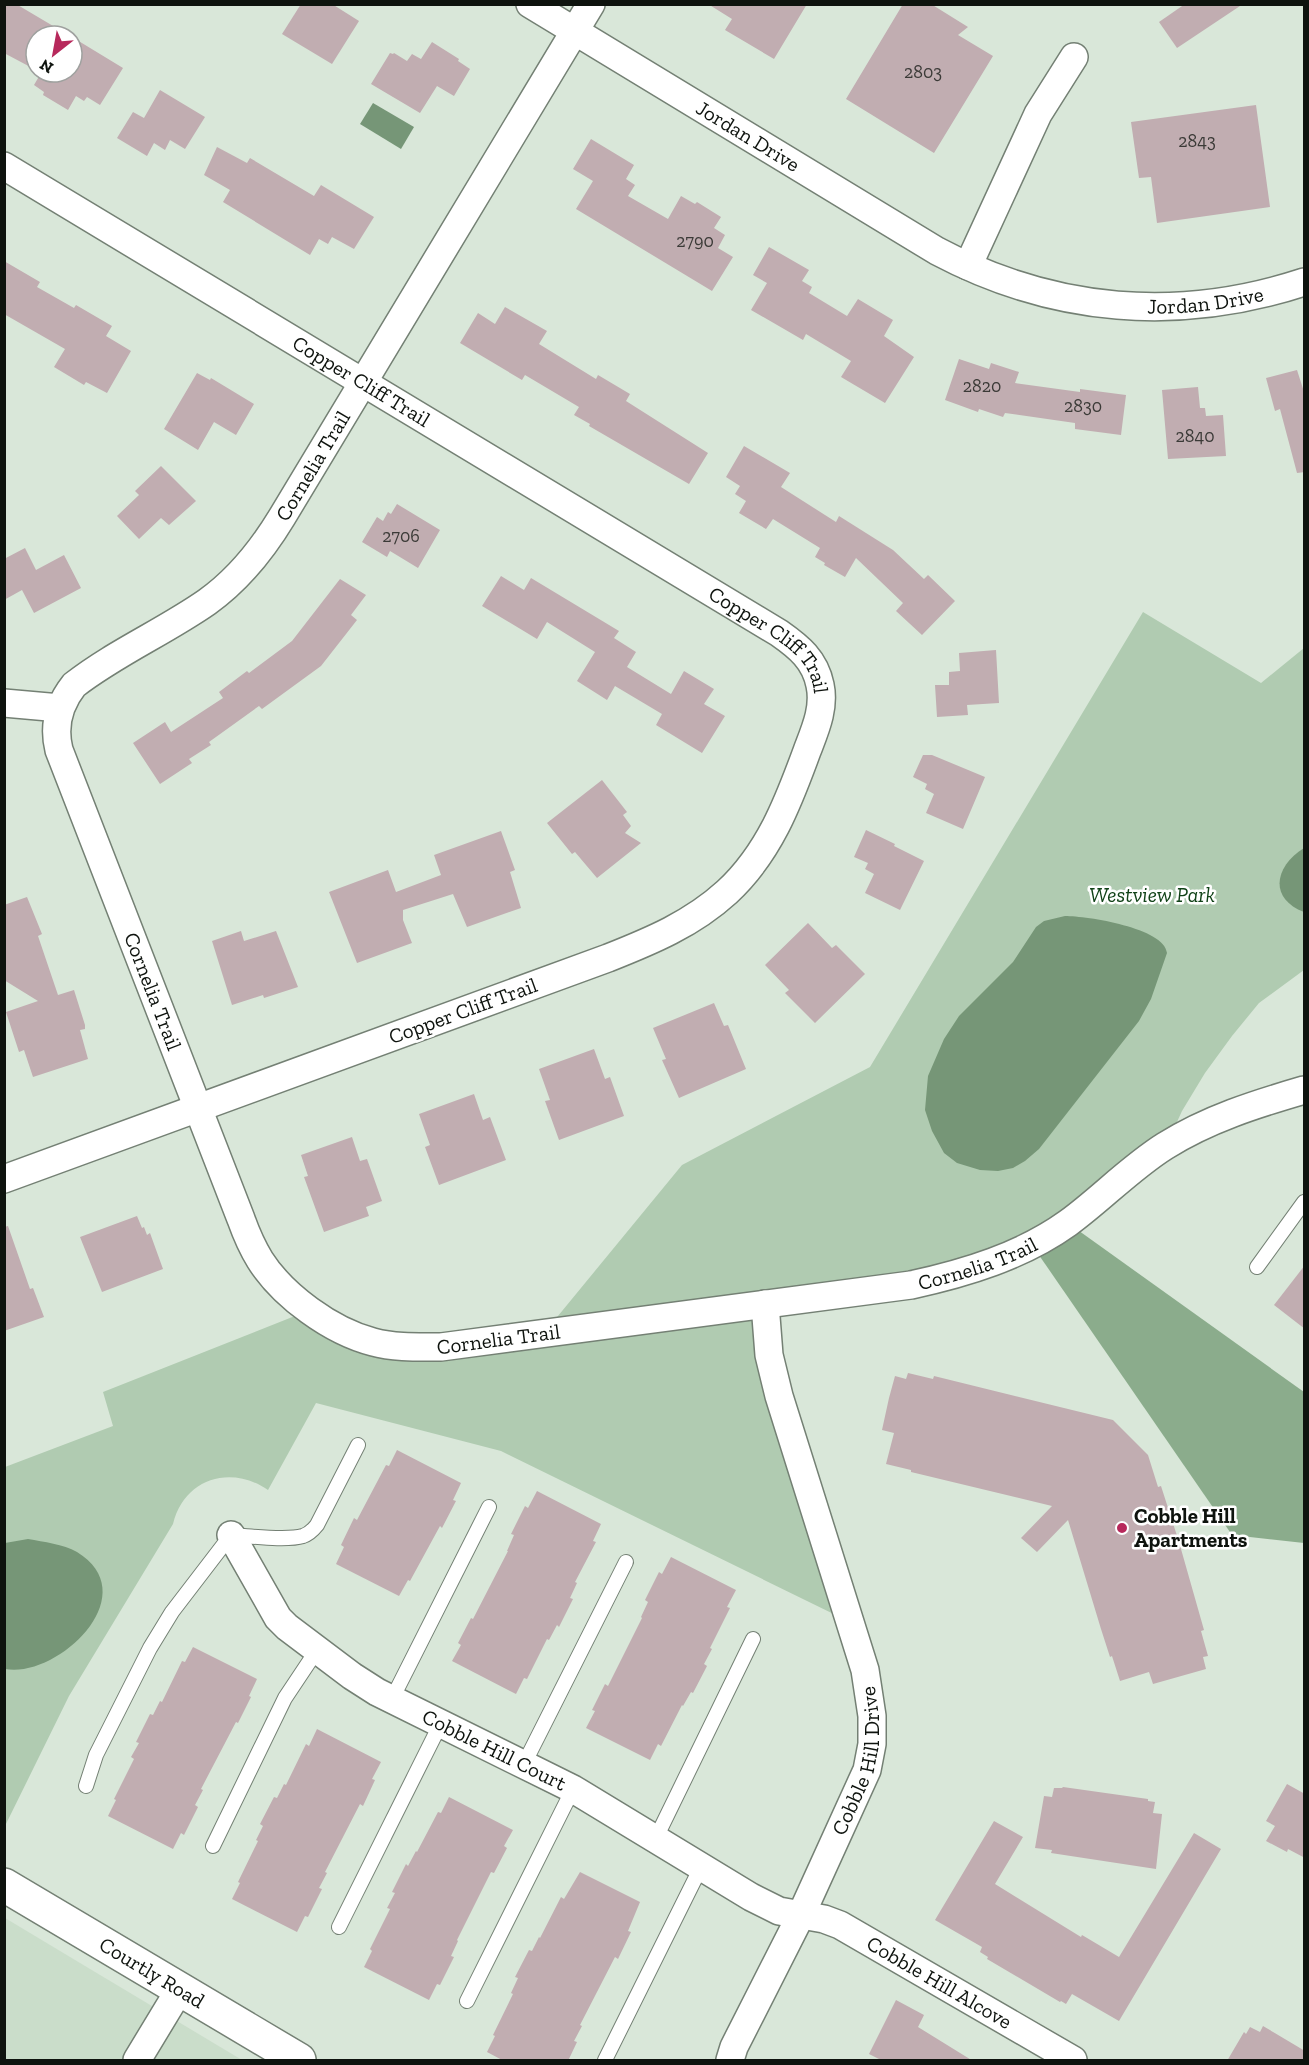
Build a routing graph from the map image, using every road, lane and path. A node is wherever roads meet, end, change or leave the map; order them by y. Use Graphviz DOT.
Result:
graph roads {
  1 [pos="530,4"];
  2 [pos="591,4"];
  3 [pos="575,32"];
  4 [pos="1074,57"];
  5 [pos="4,166"];
  6 [pos="968,266"];
  7 [pos="1305,282"];
  8 [pos="364,382"];
  9 [pos="4,703"];
  10 [pos="60,708"];
  11 [pos="1305,1089"];
  12 [pos="198,1108"];
  13 [pos="4,1179"];
  14 [pos="1305,1202"];
  15 [pos="1257,1267"];
  16 [pos="765,1304"];
  17 [pos="358,1445"];
  18 [pos="489,1507"];
  19 [pos="231,1535"];
  20 [pos="626,1562"];
  21 [pos="753,1639"];
  22 [pos="317,1650"];
  23 [pos="392,1699"];
  24 [pos="441,1723"];
  25 [pos="524,1764"];
  26 [pos="86,1786"];
  27 [pos="573,1789"];
  28 [pos="656,1838"];
  29 [pos="213,1846"];
  30 [pos="701,1867"];
  31 [pos="4,1885"];
  32 [pos="801,1915"];
  33 [pos="339,1928"];
  34 [pos="180,1989"];
  35 [pos="467,2001"];
  36 [pos="137,2061"];
  37 [pos="299,2061"];
  38 [pos="605,2061"];
  39 [pos="730,2061"];
  40 [pos="1073,2061"];
  1 -- 3 [label="street, Jordan Drive"];
  2 -- 3 [label="street, Cornelia Trail"];
  3 -- 6 [label="street, Jordan Drive"];
  3 -- 8 [label="street, Cornelia Trail"];
  4 -- 6 [label="street"];
  5 -- 8 [label="street, Copper Cliff Trail"];
  6 -- 7 [label="street, Jordan Drive"];
  8 -- 10 [label="street, Cornelia Trail"];
  8 -- 12 [label="street, Copper Cliff Trail"];
  9 -- 10 [label="street"];
  10 -- 12 [label="street, Cornelia Trail"];
  11 -- 16 [label="street, Cornelia Trail"];
  12 -- 13 [label="street, Copper Cliff Trail"];
  12 -- 16 [label="street, Cornelia Trail"];
  14 -- 15 [label="lane"];
  16 -- 32 [label="street, Cobble Hill Drive"];
  17 -- 19 [label="lane"];
  18 -- 23 [label="lane"];
  19 -- 22 [label="street, Cobble Hill Court"];
  19 -- 26 [label="lane"];
  20 -- 25 [label="lane"];
  21 -- 28 [label="lane"];
  22 -- 23 [label="street, Cobble Hill Court"];
  22 -- 29 [label="lane"];
  23 -- 24 [label="street, Cobble Hill Court"];
  24 -- 25 [label="street, Cobble Hill Court"];
  24 -- 33 [label="lane"];
  25 -- 27 [label="street, Cobble Hill Court"];
  27 -- 28 [label="street, Cobble Hill Court"];
  27 -- 35 [label="lane"];
  28 -- 30 [label="street, Cobble Hill Court"];
  30 -- 32 [label="street, Cobble Hill Court"];
  30 -- 38 [label="lane"];
  31 -- 34 [label="street, Courtly Road"];
  32 -- 39 [label="street, Cobble Hill Drive"];
  32 -- 40 [label="street, Cobble Hill Alcove"];
  34 -- 36 [label="street"];
  34 -- 37 [label="street, Courtly Road"];
}
